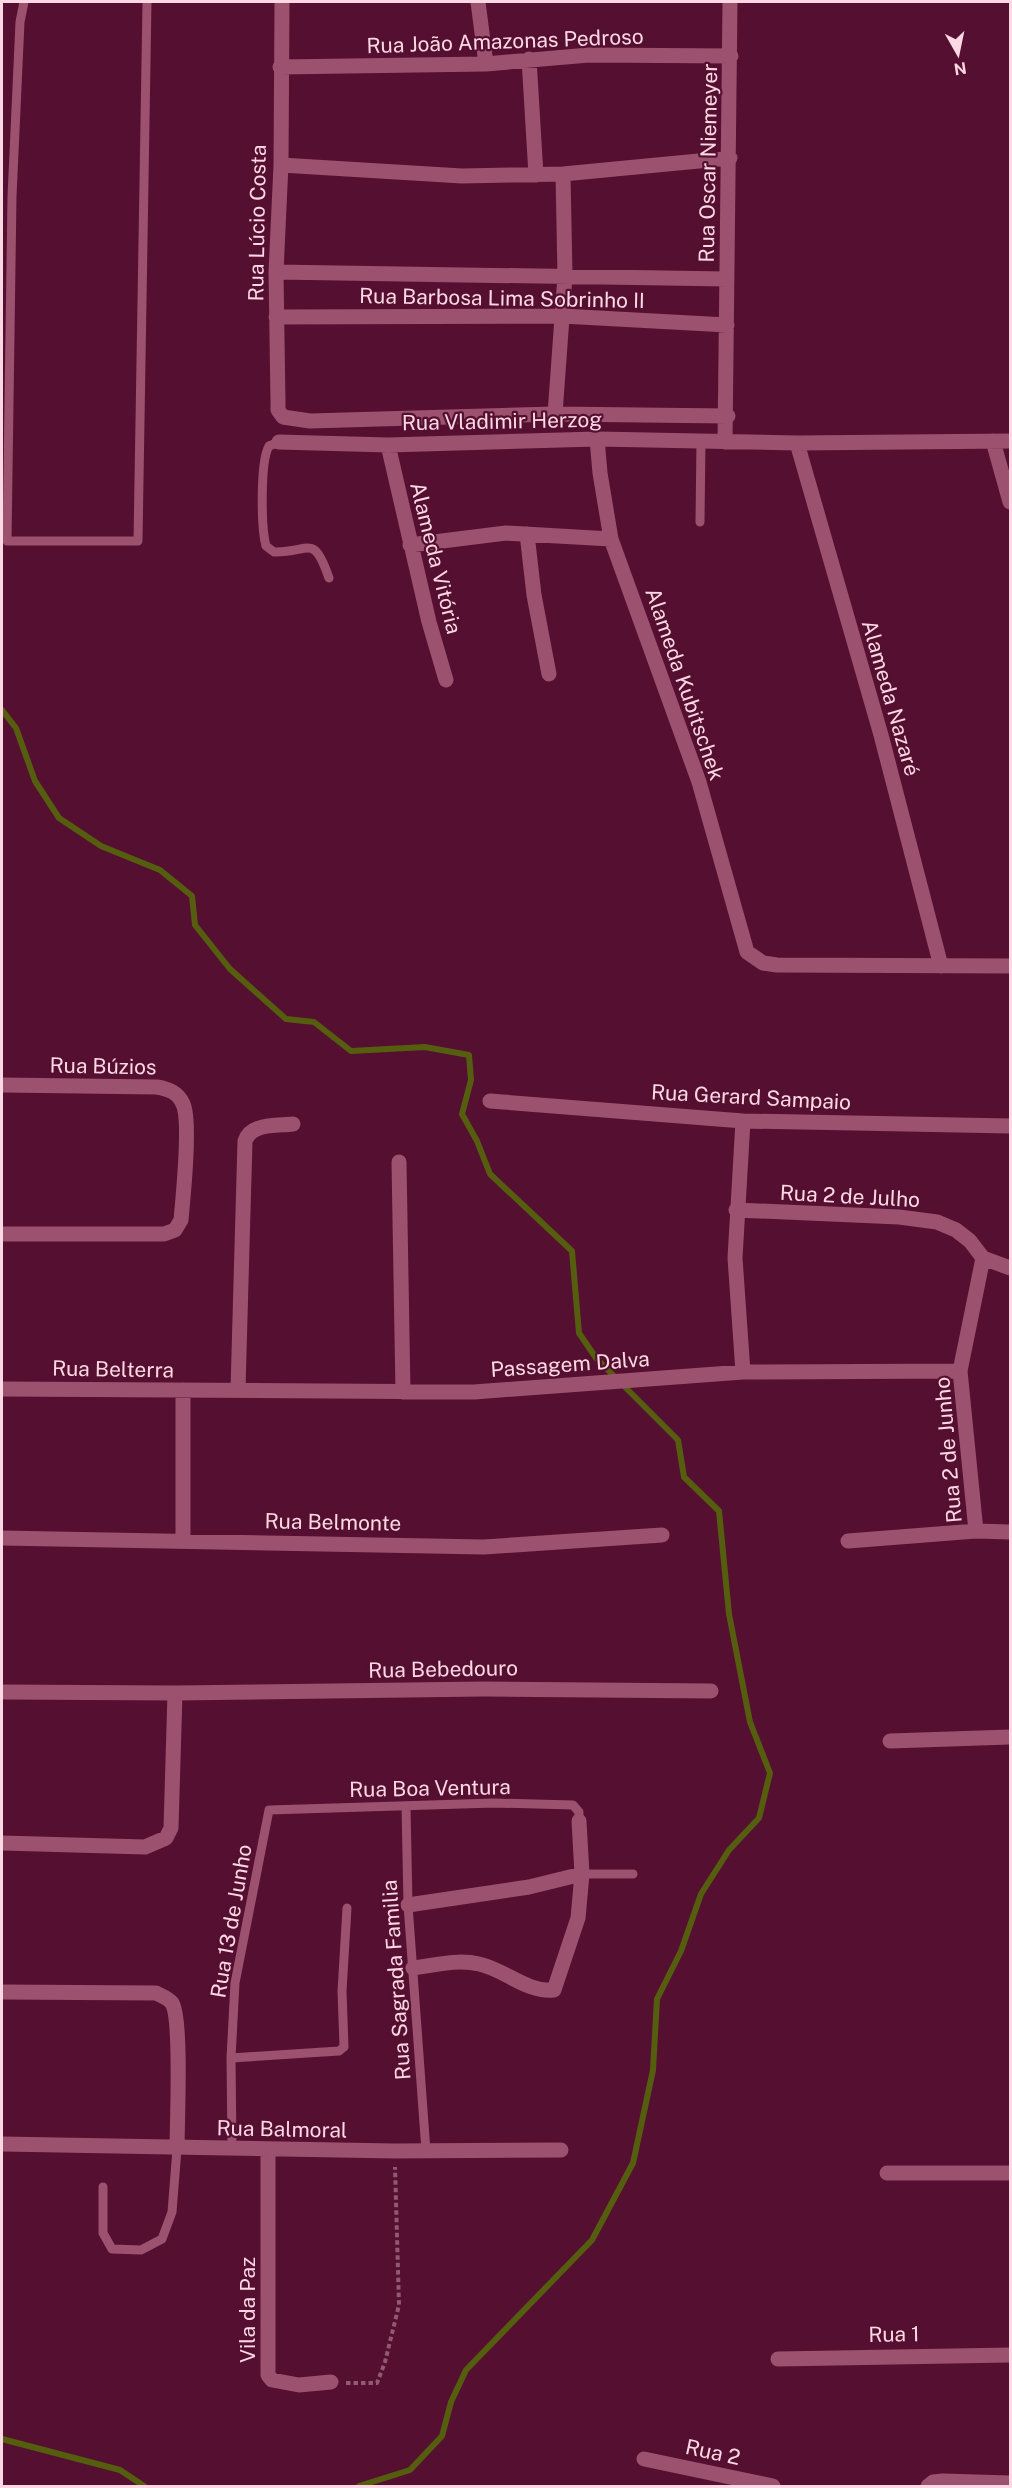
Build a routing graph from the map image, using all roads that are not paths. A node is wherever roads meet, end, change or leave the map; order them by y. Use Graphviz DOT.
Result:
graph roads {
  1 [pos="24,2"];
  2 [pos="147,2"];
  3 [pos="282,2"];
  4 [pos="478,2"];
  5 [pos="730,2"];
  6 [pos="731,56"];
  7 [pos="529,59"];
  8 [pos="486,64"];
  9 [pos="280,67"];
  10 [pos="730,158"];
  11 [pos="281,165"];
  12 [pos="563,174"];
  13 [pos="537,175"];
  14 [pos="276,272"];
  15 [pos="565,276"];
  16 [pos="727,279"];
  17 [pos="562,316"];
  18 [pos="276,317"];
  19 [pos="727,325"];
  20 [pos="555,414"];
  21 [pos="728,416"];
  22 [pos="597,439"];
  23 [pos="701,441"];
  24 [pos="993,441"];
  25 [pos="1011,441"];
  26 [pos="279,442"];
  27 [pos="725,442"];
  28 [pos="797,443"];
  29 [pos="388,445"];
  30 [pos="1011,502"];
  31 [pos="700,522"];
  32 [pos="527,534"];
  33 [pos="612,539"];
  34 [pos="411,545"];
  35 [pos="329,578"];
  36 [pos="549,674"];
  37 [pos="446,680"];
  38 [pos="941,966"];
  39 [pos="1011,966"];
  40 [pos="2,1085"];
  41 [pos="489,1101"];
  42 [pos="743,1121"];
  43 [pos="292,1124"];
  44 [pos="1011,1126"];
  45 [pos="399,1162"];
  46 [pos="736,1210"];
  47 [pos="2,1234"];
  48 [pos="983,1258"];
  49 [pos="1011,1268"];
  50 [pos="960,1371"];
  51 [pos="743,1372"];
  52 [pos="2,1389"];
  53 [pos="238,1389"];
  54 [pos="183,1390"];
  55 [pos="403,1392"];
  56 [pos="976,1531"];
  57 [pos="1011,1532"];
  58 [pos="663,1535"];
  59 [pos="2,1538"];
  60 [pos="183,1540"];
  61 [pos="848,1541"];
  62 [pos="711,1691"];
  63 [pos="2,1692"];
  64 [pos="175,1694"];
  65 [pos="1011,1737"];
  66 [pos="890,1741"];
  67 [pos="406,1806"];
  68 [pos="269,1810"];
  69 [pos="579,1821"];
  70 [pos="2,1843"];
  71 [pos="582,1874"];
  72 [pos="633,1874"];
  73 [pos="408,1905"];
  74 [pos="347,1908"];
  75 [pos="413,1968"];
  76 [pos="2,1992"];
  77 [pos="231,2058"];
  78 [pos="2,2144"];
  79 [pos="232,2148"];
  80 [pos="177,2149"];
  81 [pos="268,2150"];
  82 [pos="561,2150"];
  83 [pos="426,2151"];
  84 [pos="887,2173"];
  85 [pos="1011,2173"];
  86 [pos="103,2187"];
  87 [pos="1011,2355"];
  88 [pos="778,2359"];
  89 [pos="331,2382"];
  90 [pos="644,2459"];
  91 [pos="1011,2483"];
  92 [pos="773,2487"];
  93 [pos="928,2487"];
  1 -- 2 [label="lane"];
  3 -- 9 [label="street, Rua Lúcio Costa"];
  4 -- 8 [label="street"];
  5 -- 6 [label="street, Rua Oscar Niemeyer"];
  6 -- 7 [label="street, Rua João Amazonas Pedroso"];
  6 -- 10 [label="street, Rua Oscar Niemeyer"];
  7 -- 8 [label="street, Rua João Amazonas Pedroso"];
  7 -- 13 [label="street"];
  8 -- 9 [label="street, Rua João Amazonas Pedroso"];
  9 -- 11 [label="street, Rua Lúcio Costa"];
  10 -- 12 [label="street"];
  10 -- 16 [label="street, Rua Oscar Niemeyer"];
  11 -- 13 [label="street"];
  11 -- 14 [label="street, Rua Lúcio Costa"];
  12 -- 13 [label="street"];
  12 -- 15 [label="street"];
  14 -- 15 [label="street, Rua Barbosa Lima Sobrinho II"];
  14 -- 18 [label="street, Rua Lúcio Costa"];
  15 -- 16 [label="street, Rua Barbosa Lima Sobrinho II"];
  15 -- 17 [label="street"];
  16 -- 19 [label="street, Rua Oscar Niemeyer"];
  17 -- 18 [label="street, Rua Barbosa Lima Sobrinho II"];
  17 -- 19 [label="street, Rua Barbosa Lima Sobrinho II"];
  17 -- 20 [label="street"];
  18 -- 20 [label="street, Rua Lúcio Costa"];
  19 -- 21 [label="street"];
  20 -- 21 [label="street, Rua Lúcio Costa"];
  21 -- 27 [label="street"];
  22 -- 23 [label="street, Rua Vladimir Herzog"];
  22 -- 29 [label="street, Rua Vladimir Herzog"];
  22 -- 33 [label="street, Alameda Kubitschek"];
  23 -- 27 [label="street, Rua Vladimir Herzog"];
  23 -- 31 [label="lane"];
  24 -- 25 [label="street, Rua Vladimir Herzog"];
  24 -- 28 [label="street, Rua Vladimir Herzog"];
  24 -- 30 [label="street"];
  26 -- 29 [label="street, Rua Vladimir Herzog"];
  26 -- 35 [label="lane"];
  27 -- 28 [label="street, Rua Vladimir Herzog"];
  28 -- 38 [label="street, Alameda Nazaré"];
  29 -- 34 [label="street, Alameda Vitória"];
  32 -- 33 [label="street"];
  32 -- 34 [label="street"];
  32 -- 36 [label="street"];
  33 -- 38 [label="street, Alameda Kubitschek"];
  34 -- 37 [label="street, Alameda Vitória"];
  38 -- 39 [label="street"];
  40 -- 47 [label="street, Rua Búzios"];
  41 -- 42 [label="street, Rua Gerard Sampaio"];
  42 -- 44 [label="street, Rua Gerard Sampaio"];
  42 -- 46 [label="street"];
  43 -- 53 [label="street"];
  45 -- 55 [label="street"];
  46 -- 48 [label="street, Rua 2 de Julho"];
  46 -- 51 [label="street"];
  48 -- 49 [label="street"];
  48 -- 50 [label="street, Rua 2 de Junho"];
  50 -- 51 [label="street, Passagem Dalva"];
  50 -- 56 [label="street, Rua 2 de Junho"];
  51 -- 55 [label="street, Passagem Dalva"];
  52 -- 54 [label="street, Rua Belterra"];
  53 -- 54 [label="street, Passagem Dalva"];
  53 -- 55 [label="street, Passagem Dalva"];
  54 -- 60 [label="street, Rua Belterra"];
  56 -- 57 [label="street"];
  56 -- 61 [label="street"];
  58 -- 60 [label="street, Rua Belmonte"];
  59 -- 60 [label="street, Rua Belmonte"];
  62 -- 64 [label="street, Rua Bebedouro"];
  63 -- 64 [label="street, Rua Bebedouro"];
  64 -- 70 [label="street"];
  65 -- 66 [label="street"];
  67 -- 68 [label="lane, Rua Boa Ventura"];
  67 -- 69 [label="lane, Rua Boa Ventura"];
  67 -- 73 [label="lane, Rua Sagrada Familia"];
  68 -- 77 [label="lane, Rua 13 de Junho"];
  69 -- 71 [label="street"];
  71 -- 72 [label="lane"];
  71 -- 73 [label="street"];
  71 -- 75 [label="street"];
  73 -- 75 [label="lane, Rua Sagrada Familia"];
  74 -- 77 [label="lane"];
  75 -- 83 [label="lane, Rua Sagrada Familia"];
  76 -- 80 [label="street"];
  77 -- 79 [label="lane, Rua 13 de Junho"];
  78 -- 80 [label="street, Rua Balmoral"];
  79 -- 80 [label="street, Rua Balmoral"];
  79 -- 81 [label="street, Rua Balmoral"];
  80 -- 86 [label="lane"];
  81 -- 83 [label="street, Rua Balmoral"];
  81 -- 89 [label="street, Vila da Paz"];
  82 -- 83 [label="street, Rua Balmoral"];
  84 -- 85 [label="street"];
  87 -- 88 [label="street, Rua 1"];
  90 -- 92 [label="street, Rua 2"];
  91 -- 93 [label="street"];
}
